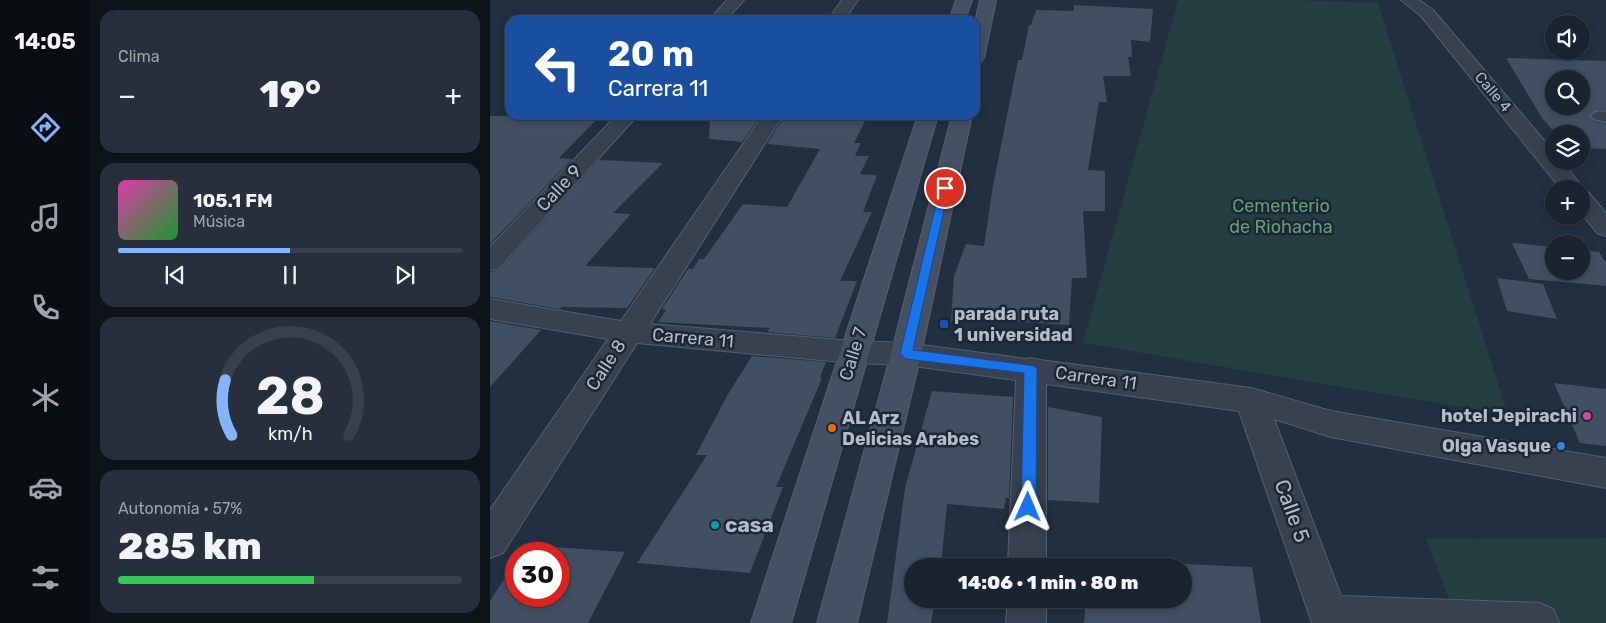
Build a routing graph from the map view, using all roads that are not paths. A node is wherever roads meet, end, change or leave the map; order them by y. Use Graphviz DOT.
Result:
graph roads {
  1 [pos="736,0"];
  2 [pos="850,0"];
  3 [pos="964,0"];
  4 [pos="988,0"];
  5 [pos="1408,0"];
  6 [pos="722,15"];
  7 [pos="840,15"];
  8 [pos="959,15"];
  9 [pos="980,36"];
  10 [pos="623,120"];
  11 [pos="770,120"];
  12 [pos="926,120"];
  13 [pos="961,120"];
  14 [pos="1565,180"];
  15 [pos="1590,209"];
  16 [pos="1606,228"];
  17 [pos="490,262"];
  18 [pos="490,309"];
  19 [pos="627,332"];
  20 [pos="854,352"];
  21 [pos="906,354"];
  22 [pos="1031,369"];
  23 [pos="1252,400"];
  24 [pos="1606,473"];
  25 [pos="490,541"];
  26 [pos="1027,558"];
  27 [pos="1027,608"];
  28 [pos="1331,619"];
  29 [pos="771,623"];
  30 [pos="837,623"];
  31 [pos="1026,623"];
  32 [pos="1539,623"];
  1 -- 6 [label="street"];
  2 -- 7 [label="street"];
  3 -- 8 [label="street"];
  4 -- 9 [label="street"];
  5 -- 14 [label="street, Calle 4"];
  10 -- 17 [label="street, Calle 9"];
  11 -- 19 [label="street, Calle 8"];
  12 -- 20 [label="street, Calle 7"];
  13 -- 21 [label="street"];
  15 -- 16 [label="street"];
  18 -- 19 [label="street, Carrera 11"];
  19 -- 20 [label="street, Carrera 11"];
  19 -- 25 [label="street, Calle 8"];
  20 -- 21 [label="street, Carrera 11"];
  20 -- 29 [label="street, Calle 7"];
  21 -- 22 [label="street, Carrera 11"];
  21 -- 30 [label="street"];
  22 -- 23 [label="street, Carrera 11"];
  22 -- 26 [label="street"];
  23 -- 24 [label="street, Carrera 11"];
  23 -- 28 [label="street, Calle 5"];
  27 -- 31 [label="street"];
  28 -- 32 [label="street"];
}
